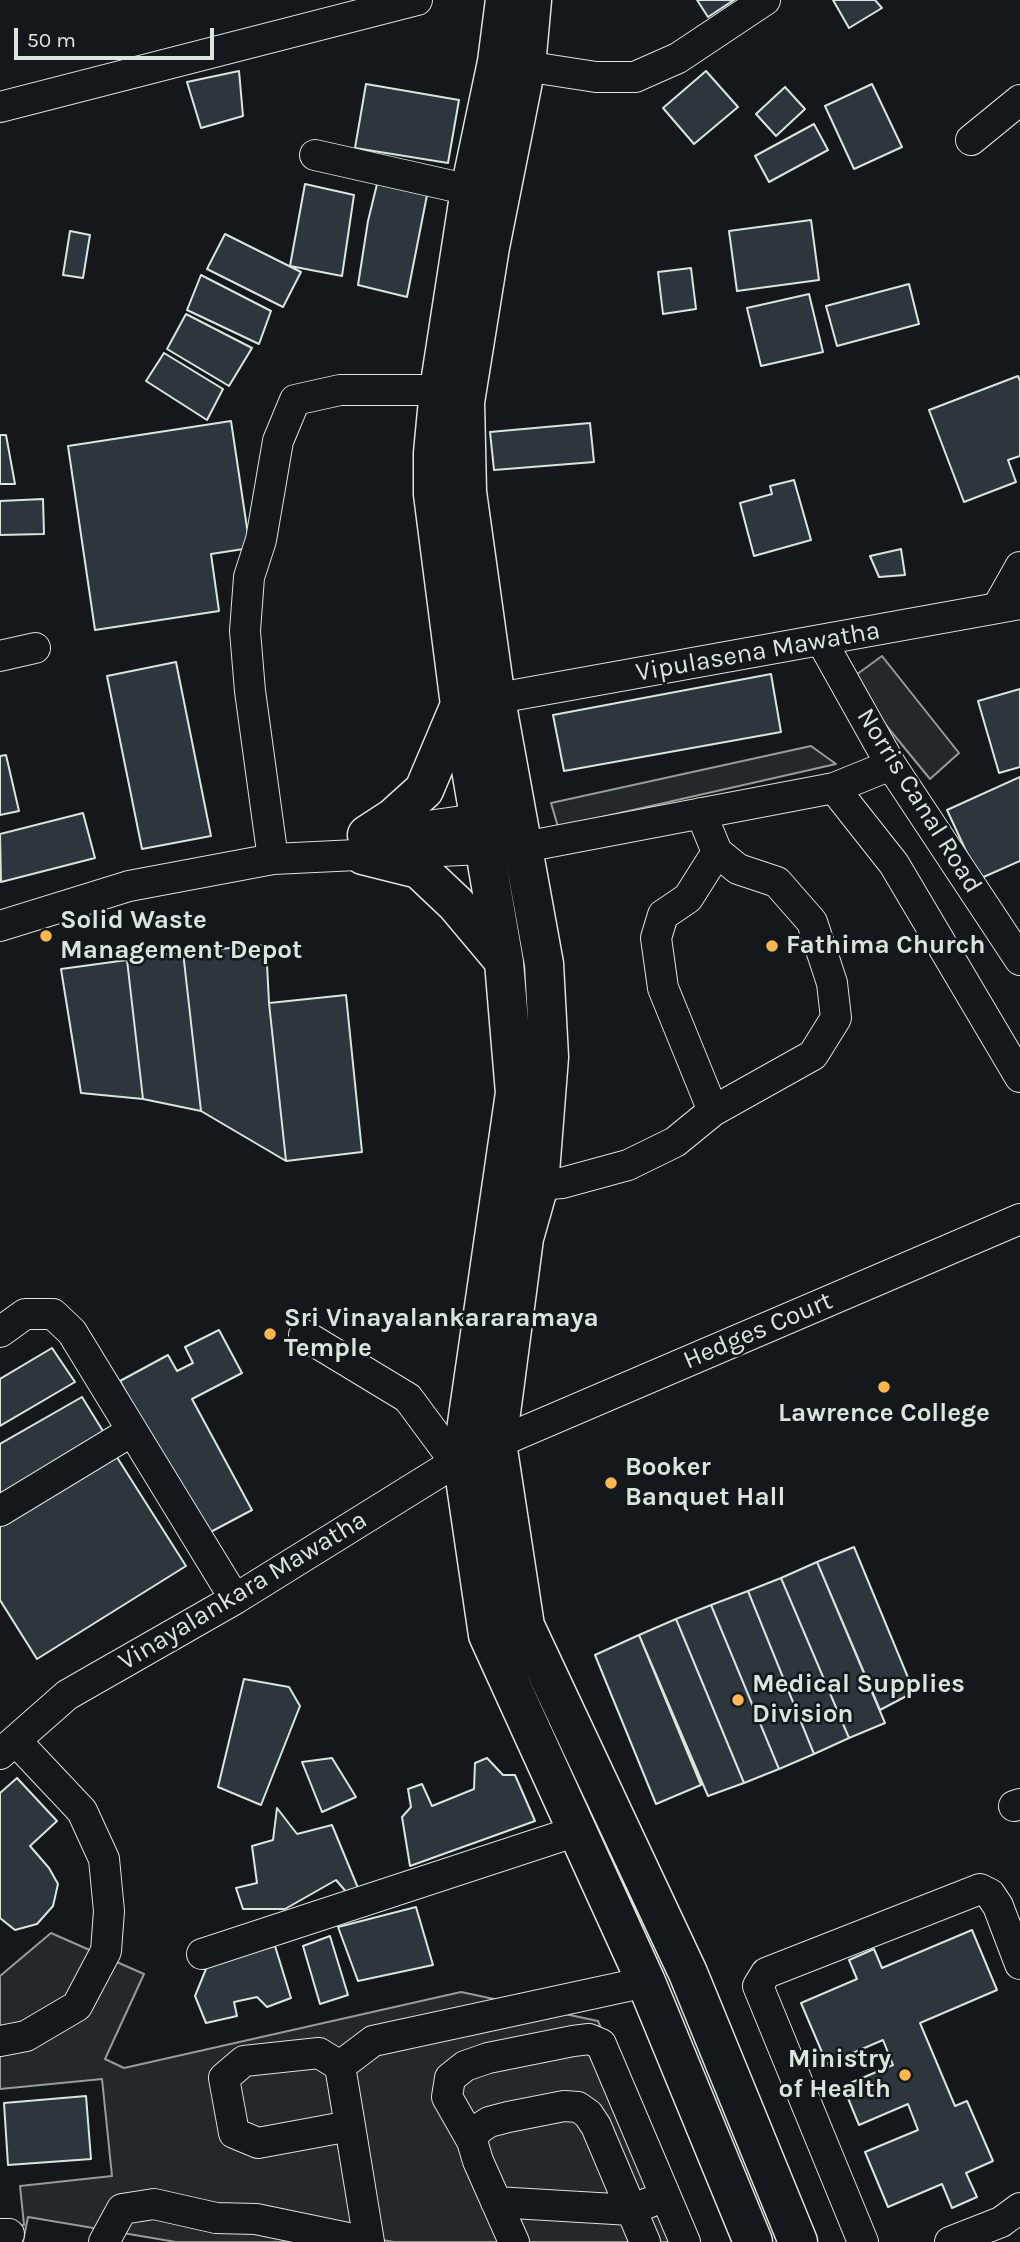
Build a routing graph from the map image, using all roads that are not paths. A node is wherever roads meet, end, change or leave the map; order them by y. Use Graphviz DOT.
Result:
graph roads {
  1 [pos="417,0"];
  2 [pos="505,0"];
  3 [pos="532,0"];
  4 [pos="765,0"];
  5 [pos="511,64"];
  6 [pos="1020,100"];
  7 [pos="0,107"];
  8 [pos="971,140"];
  9 [pos="315,155"];
  10 [pos="470,190"];
  11 [pos="439,390"];
  12 [pos="1020,567"];
  13 [pos="1009,606"];
  14 [pos="821,640"];
  15 [pos="35,648"];
  16 [pos="0,656"];
  17 [pos="478,702"];
  18 [pos="891,765"];
  19 [pos="834,788"];
  20 [pos="701,813"];
  21 [pos="501,832"];
  22 [pos="365,845"];
  23 [pos="717,852"];
  24 [pos="280,858"];
  25 [pos="0,926"];
  26 [pos="1020,960"];
  27 [pos="504,962"];
  28 [pos="1020,1077"];
  29 [pos="713,1111"];
  30 [pos="539,1185"];
  31 [pos="1020,1219"];
  32 [pos="0,1332"];
  33 [pos="304,1335"];
  34 [pos="132,1431"];
  35 [pos="496,1443"];
  36 [pos="459,1461"];
  37 [pos="0,1511"];
  38 [pos="235,1599"];
  39 [pos="8,1747"];
  40 [pos="577,1831"];
  41 [pos="202,1954"];
  42 [pos="1020,1964"];
  43 [pos="646,1982"];
  44 [pos="0,2041"];
  45 [pos="340,2066"];
  46 [pos="350,2126"];
  47 [pos="472,2141"];
  48 [pos="665,2196"];
  49 [pos="496,2202"];
  50 [pos="1020,2208"];
  51 [pos="632,2210"];
  52 [pos="216,2230"];
  53 [pos="362,2241"];
  54 [pos="104,2242"];
  55 [pos="514,2242"];
  56 [pos="645,2242"];
  57 [pos="685,2242"];
  58 [pos="753,2242"];
  59 [pos="798,2242"];
  60 [pos="863,2242"];
  61 [pos="950,2242"];
  1 -- 7 [label="street"];
  2 -- 5 [label="main road"];
  3 -- 5 [label="main road"];
  4 -- 5 [label="street"];
  5 -- 10 [label="main road"];
  5 -- 17 [label="main road"];
  6 -- 8 [label="street"];
  9 -- 10 [label="street"];
  10 -- 11 [label="main road"];
  11 -- 17 [label="main road"];
  11 -- 24 [label="street"];
  12 -- 13 [label="street"];
  13 -- 14 [label="street, Vipulasena Mawatha"];
  14 -- 17 [label="street, Vipulasena Mawatha"];
  14 -- 18 [label="street, Norris Canal Road"];
  15 -- 16 [label="street"];
  17 -- 21 [label="main road"];
  17 -- 22 [label="main road"];
  18 -- 19 [label="street"];
  18 -- 26 [label="street, Norris Canal Road"];
  19 -- 20 [label="street"];
  19 -- 28 [label="street, Norris Canal Road"];
  20 -- 21 [label="street"];
  20 -- 23 [label="street"];
  21 -- 22 [label="street"];
  21 -- 27 [label="main road"];
  21 -- 30 [label="main road"];
  22 -- 24 [label="street"];
  22 -- 27 [label="main road"];
  23 -- 29 [label="street"];
  23 -- 29 [label="street"];
  24 -- 25 [label="street"];
  27 -- 36 [label="main road"];
  29 -- 30 [label="street"];
  30 -- 35 [label="main road"];
  31 -- 35 [label="street, Hedges Court"];
  32 -- 34 [label="street"];
  33 -- 36 [label="street"];
  34 -- 37 [label="street"];
  34 -- 38 [label="street"];
  35 -- 36 [label="street, Vinayalankara Mawatha"];
  35 -- 59 [label="main road"];
  36 -- 38 [label="street, Vinayalankara Mawatha"];
  36 -- 40 [label="main road"];
  38 -- 39 [label="street, Vinayalankara Mawatha"];
  39 -- 44 [label="street"];
  40 -- 41 [label="street"];
  40 -- 43 [label="main road"];
  42 -- 60 [label="street"];
  43 -- 45 [label="street"];
  43 -- 58 [label="main road"];
  45 -- 46 [label="street"];
  45 -- 46 [label="street"];
  46 -- 53 [label="street"];
  47 -- 48 [label="street"];
  47 -- 49 [label="street"];
  47 -- 51 [label="street"];
  48 -- 51 [label="street"];
  48 -- 57 [label="street"];
  49 -- 51 [label="street"];
  49 -- 55 [label="street"];
  50 -- 61 [label="street"];
  51 -- 56 [label="street"];
  52 -- 53 [label="street"];
  52 -- 54 [label="street"];
}
